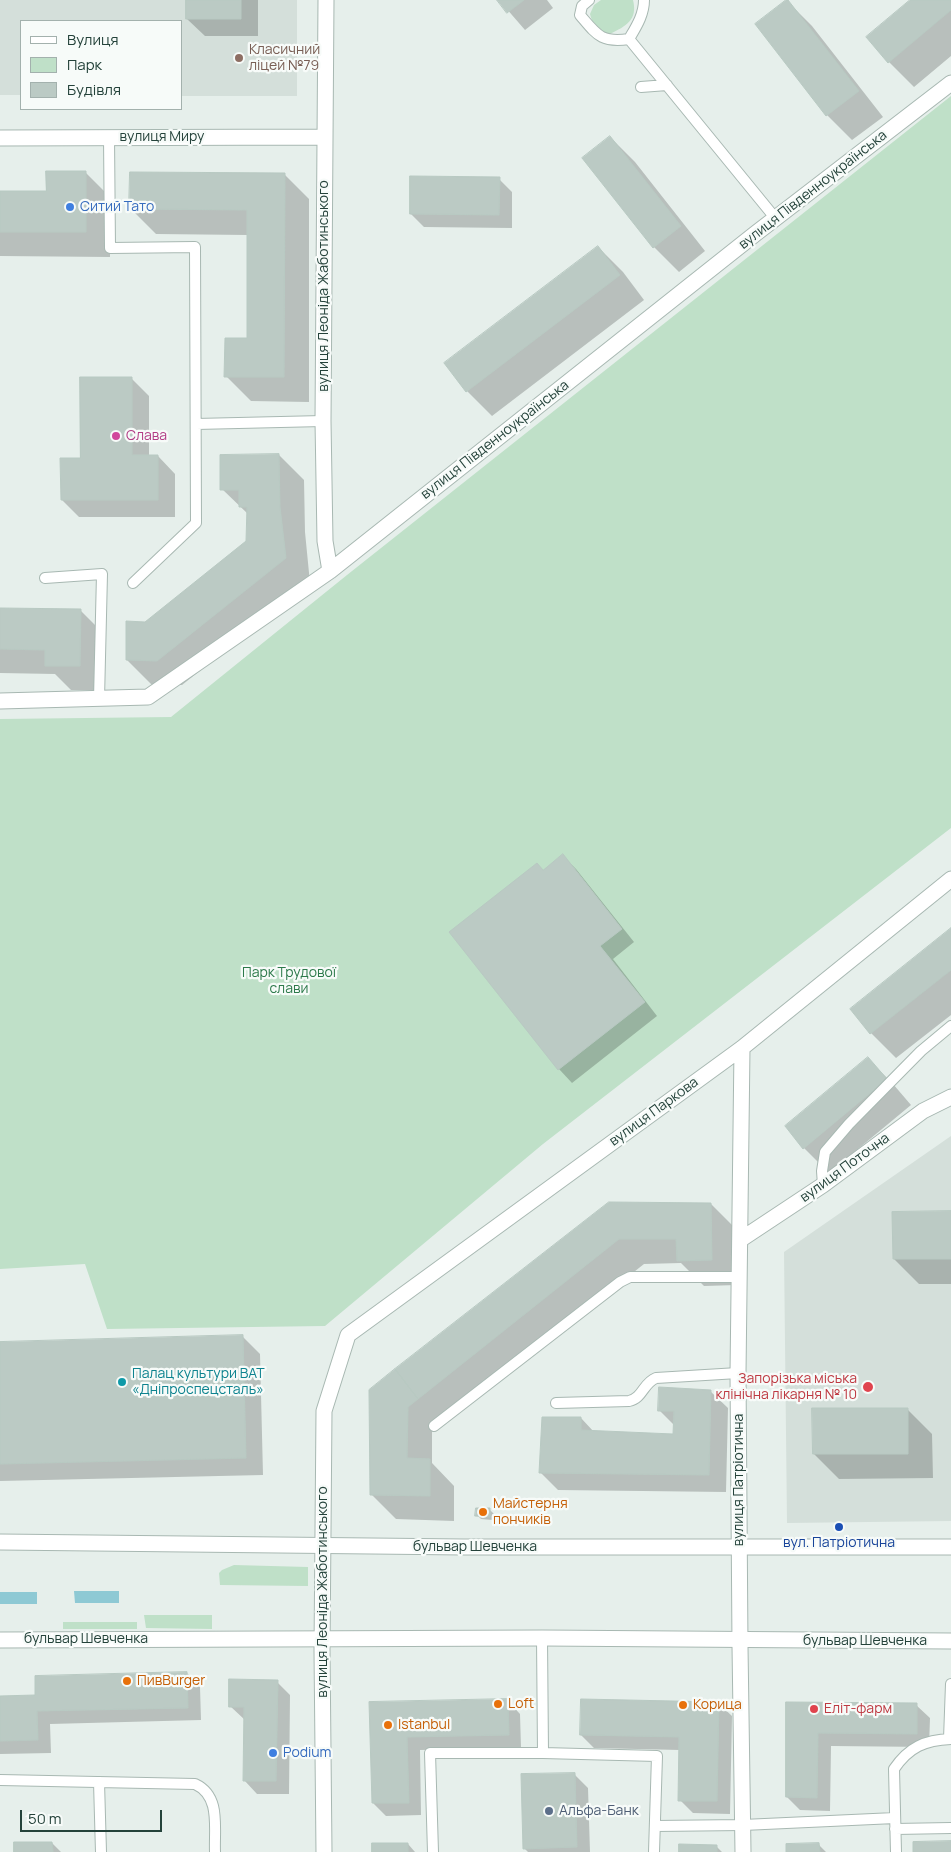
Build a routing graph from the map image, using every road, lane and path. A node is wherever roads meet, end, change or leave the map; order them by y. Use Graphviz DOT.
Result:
graph roads {
  1 [pos="326,0"];
  2 [pos="589,0"];
  3 [pos="644,0"];
  4 [pos="629,39"];
  5 [pos="951,83"];
  6 [pos="667,85"];
  7 [pos="641,87"];
  8 [pos="109,137"];
  9 [pos="324,137"];
  10 [pos="0,138"];
  11 [pos="776,219"];
  12 [pos="323,421"];
  13 [pos="196,424"];
  14 [pos="330,571"];
  15 [pos="46,578"];
  16 [pos="133,583"];
  17 [pos="99,698"];
  18 [pos="0,701"];
  19 [pos="951,879"];
  20 [pos="951,1026"];
  21 [pos="742,1048"];
  22 [pos="951,1097"];
  23 [pos="823,1185"];
  24 [pos="740,1240"];
  25 [pos="739,1277"];
  26 [pos="348,1335"];
  27 [pos="738,1373"];
  28 [pos="556,1403"];
  29 [pos="434,1426"];
  30 [pos="0,1542"];
  31 [pos="322,1545"];
  32 [pos="951,1547"];
  33 [pos="739,1548"];
  34 [pos="322,1638"];
  35 [pos="542,1638"];
  36 [pos="0,1640"];
  37 [pos="740,1640"];
  38 [pos="951,1641"];
  39 [pos="951,1684"];
  40 [pos="950,1739"];
  41 [pos="542,1753"];
  42 [pos="0,1780"];
  43 [pos="99,1782"];
  44 [pos="895,1818"];
  45 [pos="742,1825"];
  46 [pos="655,1826"];
  47 [pos="951,1828"];
  48 [pos="895,1829"];
  49 [pos="101,1852"];
  50 [pos="215,1852"];
  51 [pos="324,1852"];
  52 [pos="432,1852"];
  53 [pos="654,1852"];
  54 [pos="743,1852"];
  55 [pos="896,1852"];
  1 -- 9 [label="street, вулиця Леоніда Жаботинського"];
  2 -- 4 [label="lane"];
  3 -- 4 [label="lane"];
  4 -- 6 [label="lane"];
  5 -- 11 [label="street, вулиця Південноукраїнська"];
  6 -- 7 [label="lane"];
  6 -- 11 [label="lane"];
  8 -- 9 [label="street, вулиця Миру"];
  8 -- 10 [label="street, вулиця Миру"];
  8 -- 13 [label="lane"];
  9 -- 12 [label="street, вулиця Леоніда Жаботинського"];
  11 -- 14 [label="street, вулиця Південноукраїнська"];
  12 -- 13 [label="lane"];
  12 -- 14 [label="street, вулиця Леоніда Жаботинського"];
  13 -- 16 [label="lane"];
  14 -- 17 [label="street, вулиця Південноукраїнська"];
  15 -- 17 [label="lane"];
  17 -- 18 [label="street, вулиця Південноукраїнська"];
  19 -- 21 [label="street, вулиця Паркова"];
  20 -- 23 [label="lane"];
  21 -- 24 [label="street, вулиця Патріотична"];
  21 -- 26 [label="street, вулиця Паркова"];
  22 -- 23 [label="street, вулиця Поточна"];
  23 -- 24 [label="street, вулиця Поточна"];
  24 -- 25 [label="street, вулиця Патріотична"];
  25 -- 27 [label="street, вулиця Патріотична"];
  25 -- 29 [label="lane"];
  26 -- 31 [label="street, вулиця Леоніда Жаботинського"];
  27 -- 28 [label="lane"];
  27 -- 33 [label="street, вулиця Патріотична"];
  30 -- 31 [label="street, бульвар Шевченка"];
  31 -- 33 [label="street, бульвар Шевченка"];
  31 -- 34 [label="street, вулиця Леоніда Жаботинського"];
  32 -- 33 [label="street, бульвар Шевченка"];
  33 -- 37 [label="street, вулиця Патріотична"];
  34 -- 35 [label="street, бульвар Шевченка"];
  34 -- 36 [label="street, бульвар Шевченка"];
  34 -- 51 [label="street, вулиця Леоніда Жаботинського"];
  35 -- 37 [label="street, бульвар Шевченка"];
  35 -- 41 [label="lane"];
  37 -- 38 [label="street, бульвар Шевченка"];
  37 -- 45 [label="street, вулиця Патріотична"];
  39 -- 40 [label="lane"];
  40 -- 44 [label="lane"];
  41 -- 46 [label="lane"];
  41 -- 52 [label="lane"];
  42 -- 43 [label="lane"];
  43 -- 49 [label="lane"];
  43 -- 50 [label="lane"];
  44 -- 45 [label="lane"];
  44 -- 48 [label="lane"];
  45 -- 46 [label="lane"];
  45 -- 54 [label="street, вулиця Патріотична"];
  46 -- 53 [label="lane"];
  47 -- 48 [label="lane"];
  48 -- 55 [label="lane"];
}
